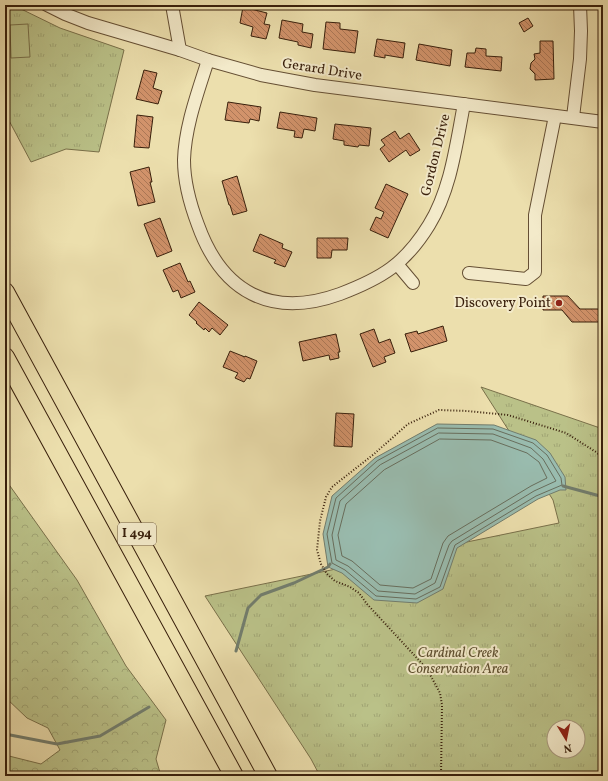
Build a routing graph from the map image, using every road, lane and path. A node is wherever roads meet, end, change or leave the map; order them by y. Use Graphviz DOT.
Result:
graph roads {
  1 [pos="48,5"];
  2 [pos="172,5"];
  3 [pos="580,5"];
  4 [pos="180,50"];
  5 [pos="208,60"];
  6 [pos="464,104"];
  7 [pos="555,116"];
  8 [pos="573,117"];
  9 [pos="603,122"];
  10 [pos="397,264"];
  11 [pos="469,273"];
  12 [pos="413,283"];
  13 [pos="5,292"];
  14 [pos="5,357"];
  15 [pos="603,458"];
  16 [pos="234,776"];
  17 [pos="268,776"];
  18 [pos="441,776"];
  1 -- 4 [label="street, Gerard Drive"];
  2 -- 4 [label="street"];
  3 -- 8 [label="street"];
  4 -- 5 [label="street, Gerard Drive"];
  5 -- 6 [label="street, Gerard Drive"];
  5 -- 10 [label="street, Gordon Drive"];
  6 -- 7 [label="street, Gerard Drive"];
  6 -- 10 [label="street, Gordon Drive"];
  7 -- 8 [label="street, Gerard Drive"];
  7 -- 11 [label="street"];
  8 -- 9 [label="street, Gerard Drive"];
  10 -- 12 [label="street"];
  13 -- 17 [label="highway, I 494"];
  14 -- 16 [label="highway, I 494"];
  15 -- 18 [label="path"];
}
